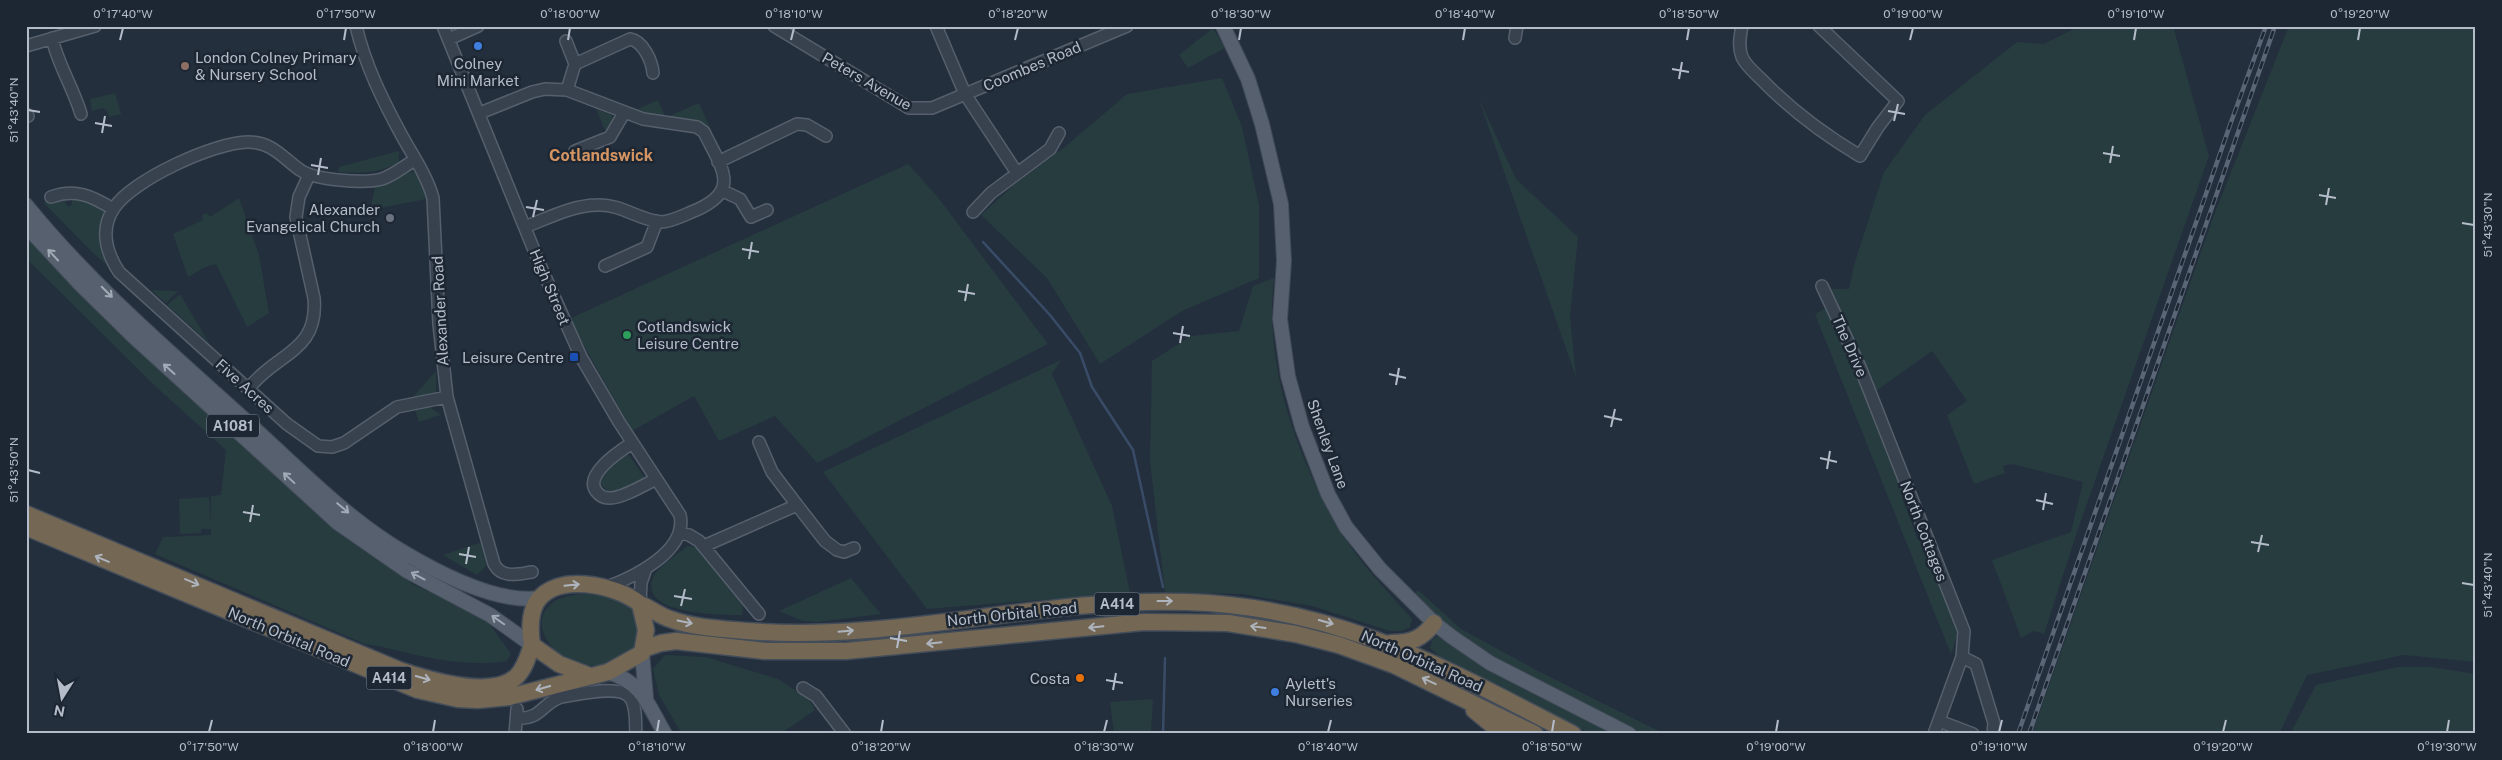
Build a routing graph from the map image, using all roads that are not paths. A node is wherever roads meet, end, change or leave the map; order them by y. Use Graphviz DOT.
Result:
graph roads {
  1 [pos="95,26"];
  2 [pos="356,26"];
  3 [pos="443,26"];
  4 [pos="478,26"];
  5 [pos="774,26"];
  6 [pos="936,26"];
  7 [pos="1127,26"];
  8 [pos="1223,26"];
  9 [pos="1742,26"];
  10 [pos="1819,26"];
  11 [pos="52,38"];
  12 [pos="448,39"];
  13 [pos="566,40"];
  14 [pos="26,46"];
  15 [pos="575,64"];
  16 [pos="654,73"];
  17 [pos="567,90"];
  18 [pos="965,94"];
  19 [pos="624,112"];
  20 [pos="480,113"];
  21 [pos="80,114"];
  22 [pos="1059,134"];
  23 [pos="826,136"];
  24 [pos="575,151"];
  25 [pos="415,160"];
  26 [pos="718,162"];
  27 [pos="1018,173"];
  28 [pos="309,175"];
  29 [pos="722,191"];
  30 [pos="51,197"];
  31 [pos="26,205"];
  32 [pos="113,209"];
  33 [pos="767,210"];
  34 [pos="973,212"];
  35 [pos="658,221"];
  36 [pos="26,226"];
  37 [pos="525,227"];
  38 [pos="605,266"];
  39 [pos="1822,286"];
  40 [pos="249,388"];
  41 [pos="447,396"];
  42 [pos="1876,406"];
  43 [pos="759,442"];
  44 [pos="632,443"];
  45 [pos="656,479"];
  46 [pos="797,505"];
  47 [pos="26,514"];
  48 [pos="26,528"];
  49 [pos="679,533"];
  50 [pos="704,546"];
  51 [pos="854,548"];
  52 [pos="646,568"];
  53 [pos="532,572"];
  54 [pos="607,587"];
  55 [pos="540,598"];
  56 [pos="640,604"];
  57 [pos="759,614"];
  58 [pos="1430,629"];
  59 [pos="1389,643"];
  60 [pos="532,645"];
  61 [pos="642,651"];
  62 [pos="1962,657"];
  63 [pos="1444,668"];
  64 [pos="608,672"];
  65 [pos="590,676"];
  66 [pos="803,688"];
  67 [pos="1460,696"];
  68 [pos="646,697"];
  69 [pos="1939,722"];
  70 [pos="1993,728"];
  71 [pos="515,734"];
  72 [pos="636,734"];
  73 [pos="665,734"];
  74 [pos="845,734"];
  75 [pos="1503,734"];
  76 [pos="1535,734"];
  77 [pos="1574,734"];
  78 [pos="1629,734"];
  79 [pos="1934,734"];
  80 [pos="1973,734"];
  1 -- 11 [label="street"];
  2 -- 25 [label="street, Alexander Road"];
  3 -- 12 [label="street, High Street"];
  4 -- 12 [label="street"];
  5 -- 18 [label="street, Peters Avenue"];
  6 -- 18 [label="street"];
  7 -- 18 [label="street, Coombes Road"];
  8 -- 58 [label="main road, Shenley Lane"];
  9 -- 10 [label="street"];
  11 -- 14 [label="street"];
  11 -- 21 [label="street"];
  12 -- 20 [label="street, High Street"];
  13 -- 15 [label="street"];
  15 -- 16 [label="street"];
  15 -- 17 [label="street"];
  17 -- 19 [label="street"];
  17 -- 20 [label="street"];
  18 -- 27 [label="street"];
  19 -- 24 [label="street"];
  19 -- 26 [label="street"];
  20 -- 37 [label="street, High Street"];
  22 -- 27 [label="street"];
  23 -- 26 [label="street"];
  25 -- 28 [label="street"];
  25 -- 41 [label="street, Alexander Road"];
  26 -- 29 [label="street"];
  27 -- 34 [label="street"];
  28 -- 32 [label="street, Five Acres"];
  28 -- 40 [label="street"];
  29 -- 33 [label="street"];
  29 -- 35 [label="street"];
  30 -- 32 [label="street"];
  31 -- 55 [label="main road, A1081, one-way"];
  32 -- 40 [label="street, Five Acres"];
  35 -- 37 [label="street"];
  35 -- 38 [label="street"];
  60 -- 36 [label="main road, A1081, one-way"];
  37 -- 44 [label="street, High Street"];
  39 -- 42 [label="street, The Drive"];
  40 -- 41 [label="street, Five Acres"];
  41 -- 53 [label="street, Alexander Road"];
  42 -- 62 [label="street, North Cottages"];
  43 -- 46 [label="street"];
  44 -- 45 [label="street, High Street"];
  44 -- 45 [label="street"];
  45 -- 49 [label="street, High Street"];
  46 -- 50 [label="street"];
  46 -- 51 [label="street"];
  47 -- 60 [label="highway, North Orbital Road / A414, one-way"];
  65 -- 48 [label="highway, North Orbital Road / A414, one-way"];
  49 -- 50 [label="street"];
  49 -- 52 [label="street"];
  50 -- 57 [label="street"];
  52 -- 54 [label="street"];
  52 -- 56 [label="street"];
  55 -- 54 [label="highway, one-way"];
  54 -- 56 [label="highway"];
  55 -- 60 [label="highway"];
  56 -- 59 [label="highway, North Orbital Road / A414, one-way"];
  56 -- 61 [label="highway"];
  58 -- 59 [label="highway"];
  58 -- 63 [label="highway"];
  58 -- 78 [label="main road, Shenley Lane"];
  59 -- 63 [label="highway, North Orbital Road / A414"];
  60 -- 65 [label="highway"];
  61 -- 64 [label="highway"];
  67 -- 61 [label="highway, North Orbital Road / A414, one-way"];
  61 -- 68 [label="main road"];
  62 -- 69 [label="street, North Cottages"];
  62 -- 70 [label="street"];
  63 -- 77 [label="highway, North Orbital Road / A414"];
  64 -- 65 [label="highway"];
  64 -- 68 [label="main road"];
  66 -- 74 [label="street"];
  67 -- 75 [label="highway"];
  67 -- 76 [label="highway, North Orbital Road / A414"];
  68 -- 73 [label="main road"];
  69 -- 79 [label="street, North Cottages"];
  69 -- 80 [label="street"];
  71 -- 72 [label="street"];
}
